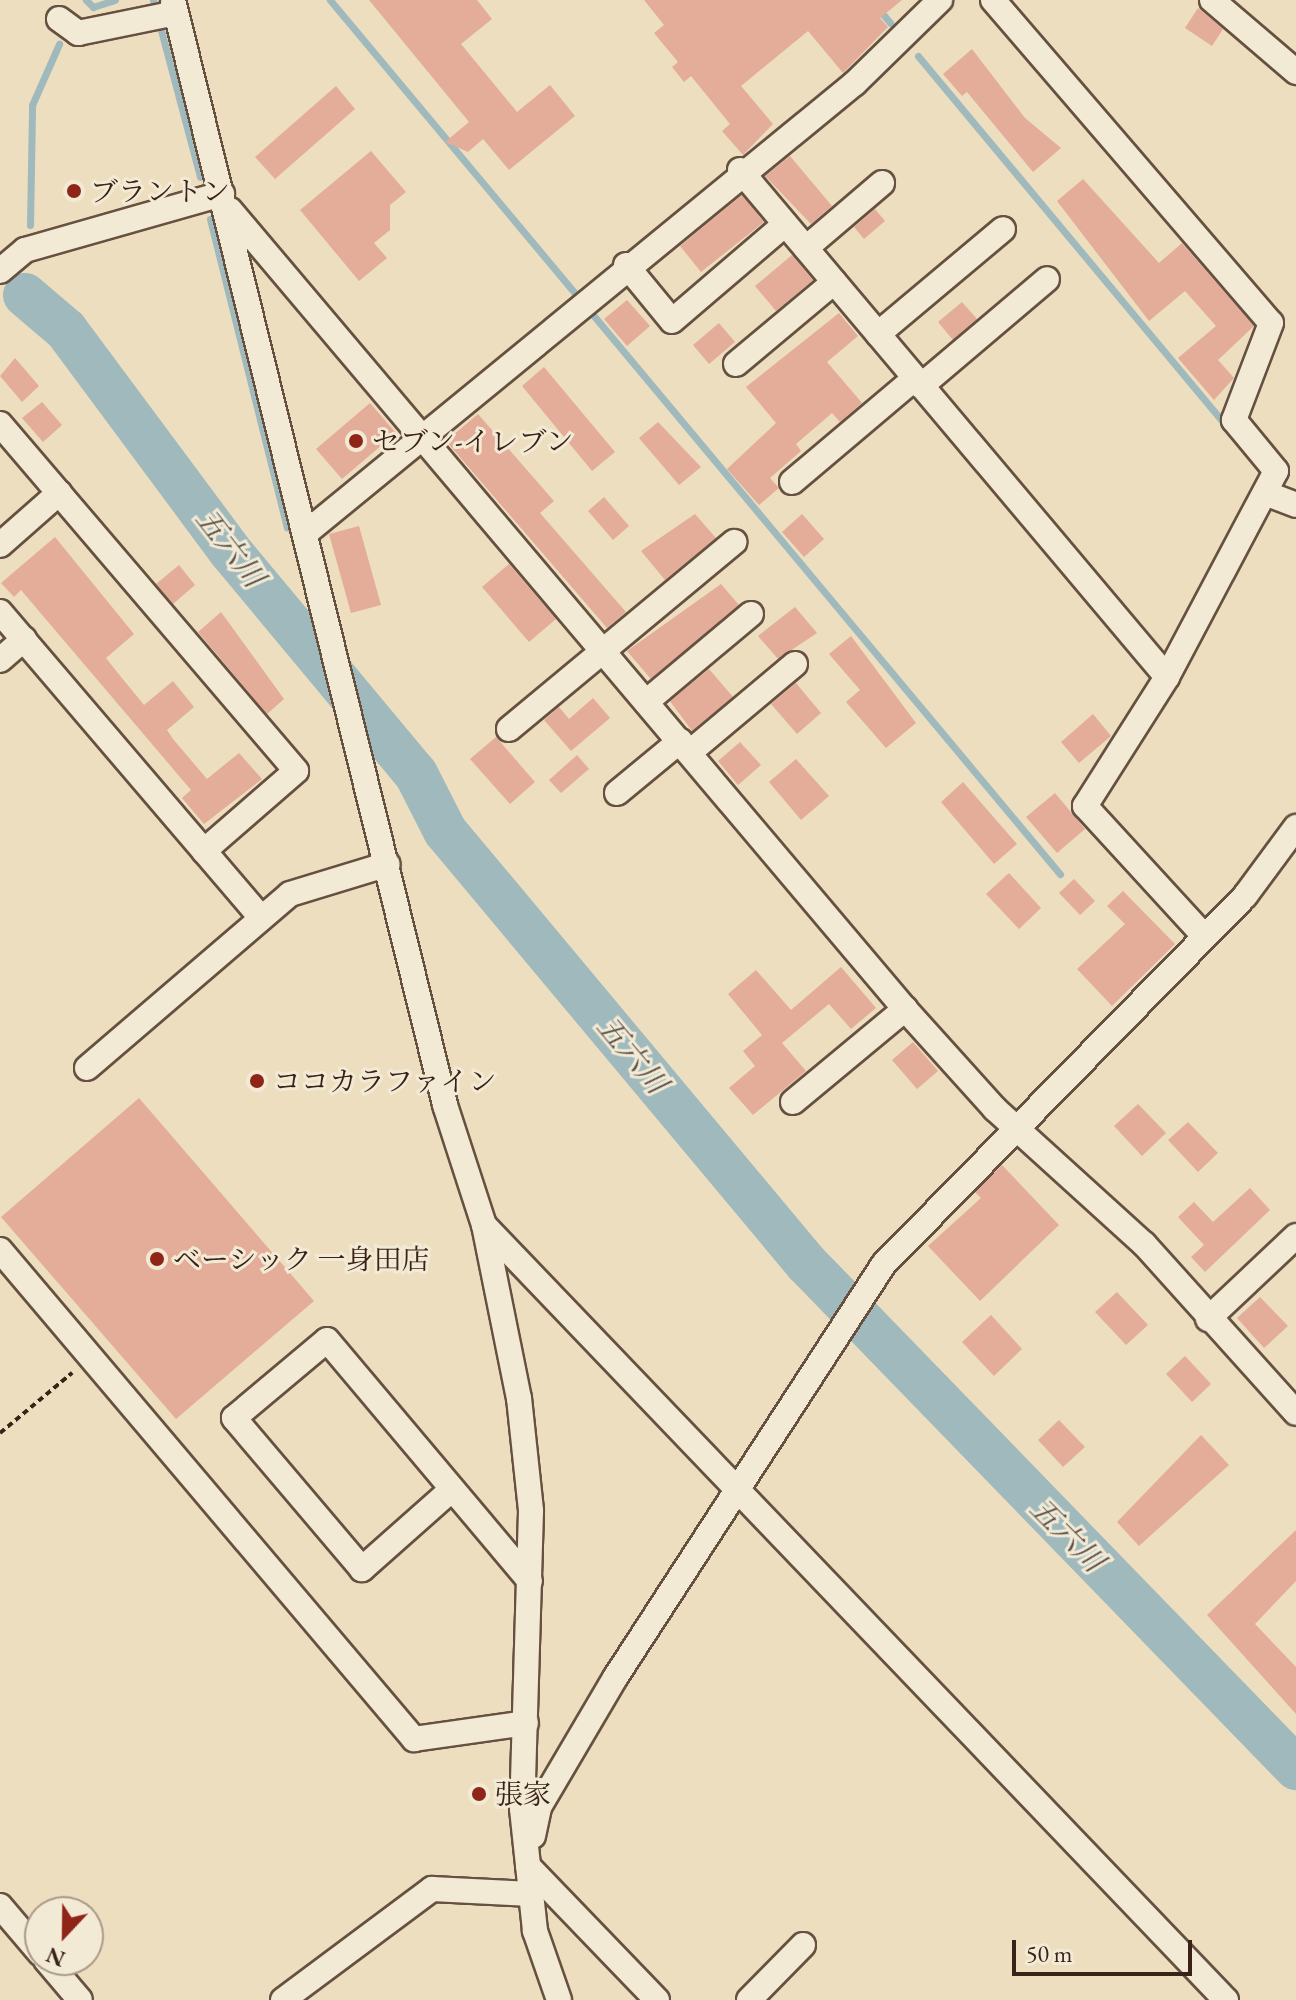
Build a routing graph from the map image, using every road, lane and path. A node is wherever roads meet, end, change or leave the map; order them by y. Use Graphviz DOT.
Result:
graph roads {
  1 [pos="940,0"];
  2 [pos="993,0"];
  3 [pos="1212,0"];
  4 [pos="166,12"];
  5 [pos="59,19"];
  6 [pos="1296,72"];
  7 [pos="740,170"];
  8 [pos="882,183"];
  9 [pos="223,198"];
  10 [pos="785,224"];
  11 [pos="1003,229"];
  12 [pos="806,248"];
  13 [pos="626,265"];
  14 [pos="0,271"];
  15 [pos="1047,279"];
  16 [pos="834,282"];
  17 [pos="878,334"];
  18 [pos="736,364"];
  19 [pos="918,382"];
  20 [pos="0,424"];
  21 [pos="422,438"];
  22 [pos="792,482"];
  23 [pos="59,493"];
  24 [pos="1265,493"];
  25 [pos="1296,505"];
  26 [pos="307,532"];
  27 [pos="734,542"];
  28 [pos="0,545"];
  29 [pos="0,612"];
  30 [pos="751,614"];
  31 [pos="24,639"];
  32 [pos="602,651"];
  33 [pos="0,660"];
  34 [pos="795,664"];
  35 [pos="1167,677"];
  36 [pos="646,702"];
  37 [pos="509,729"];
  38 [pos="685,746"];
  39 [pos="617,793"];
  40 [pos="1296,827"];
  41 [pos="204,851"];
  42 [pos="1287,862"];
  43 [pos="388,864"];
  44 [pos="261,918"];
  45 [pos="1204,936"];
  46 [pos="905,1009"];
  47 [pos="87,1068"];
  48 [pos="793,1102"];
  49 [pos="1016,1122"];
  50 [pos="484,1225"];
  51 [pos="1296,1236"];
  52 [pos="0,1250"];
  53 [pos="1208,1319"];
  54 [pos="91,1357"];
  55 [pos="1296,1413"];
  56 [pos="0,1433"];
  57 [pos="450,1491"];
  58 [pos="738,1493"];
  59 [pos="530,1581"];
  60 [pos="526,1723"];
  61 [pos="530,1808"];
  62 [pos="528,1866"];
  63 [pos="531,1894"];
  64 [pos="0,1906"];
  65 [pos="24,1934"];
  66 [pos="803,1945"];
  67 [pos="60,1976"];
  68 [pos="80,2000"];
  69 [pos="283,2000"];
  70 [pos="559,2000"];
  71 [pos="657,2000"];
  72 [pos="749,2000"];
  73 [pos="1226,2000"];
  1 -- 7 [label="street"];
  2 -- 24 [label="street"];
  3 -- 6 [label="street"];
  4 -- 5 [label="street"];
  4 -- 9 [label="street"];
  7 -- 10 [label="street"];
  7 -- 13 [label="street"];
  8 -- 12 [label="street"];
  9 -- 14 [label="street"];
  9 -- 21 [label="street"];
  9 -- 26 [label="street"];
  10 -- 12 [label="street"];
  10 -- 13 [label="street"];
  11 -- 17 [label="street"];
  12 -- 16 [label="street"];
  13 -- 21 [label="street"];
  15 -- 19 [label="street"];
  16 -- 17 [label="street"];
  16 -- 18 [label="street"];
  17 -- 19 [label="street"];
  19 -- 22 [label="street"];
  19 -- 35 [label="street"];
  20 -- 23 [label="street"];
  21 -- 26 [label="street"];
  21 -- 32 [label="street"];
  23 -- 28 [label="street"];
  23 -- 41 [label="street"];
  24 -- 25 [label="street"];
  24 -- 35 [label="street"];
  26 -- 43 [label="street"];
  27 -- 32 [label="street"];
  29 -- 31 [label="street"];
  30 -- 36 [label="street"];
  31 -- 33 [label="street"];
  31 -- 41 [label="street"];
  32 -- 36 [label="street"];
  32 -- 37 [label="street"];
  34 -- 38 [label="street"];
  35 -- 45 [label="street"];
  36 -- 38 [label="street"];
  38 -- 39 [label="street"];
  38 -- 46 [label="street"];
  40 -- 42 [label="street"];
  41 -- 44 [label="street"];
  42 -- 45 [label="street"];
  43 -- 44 [label="street"];
  43 -- 50 [label="street"];
  44 -- 47 [label="street"];
  45 -- 49 [label="street"];
  46 -- 48 [label="street"];
  46 -- 49 [label="street"];
  49 -- 53 [label="street"];
  49 -- 58 [label="street"];
  50 -- 58 [label="street"];
  50 -- 59 [label="street"];
  51 -- 53 [label="street"];
  52 -- 54 [label="street"];
  53 -- 55 [label="street"];
  54 -- 56 [label="path"];
  54 -- 60 [label="street"];
  57 -- 57 [label="street"];
  57 -- 59 [label="street"];
  58 -- 61 [label="street"];
  58 -- 73 [label="street"];
  59 -- 60 [label="street"];
  60 -- 61 [label="street"];
  61 -- 62 [label="street"];
  62 -- 63 [label="street"];
  62 -- 71 [label="street"];
  63 -- 69 [label="street"];
  63 -- 70 [label="street"];
  64 -- 65 [label="street"];
  66 -- 72 [label="street"];
  67 -- 68 [label="street"];
}
